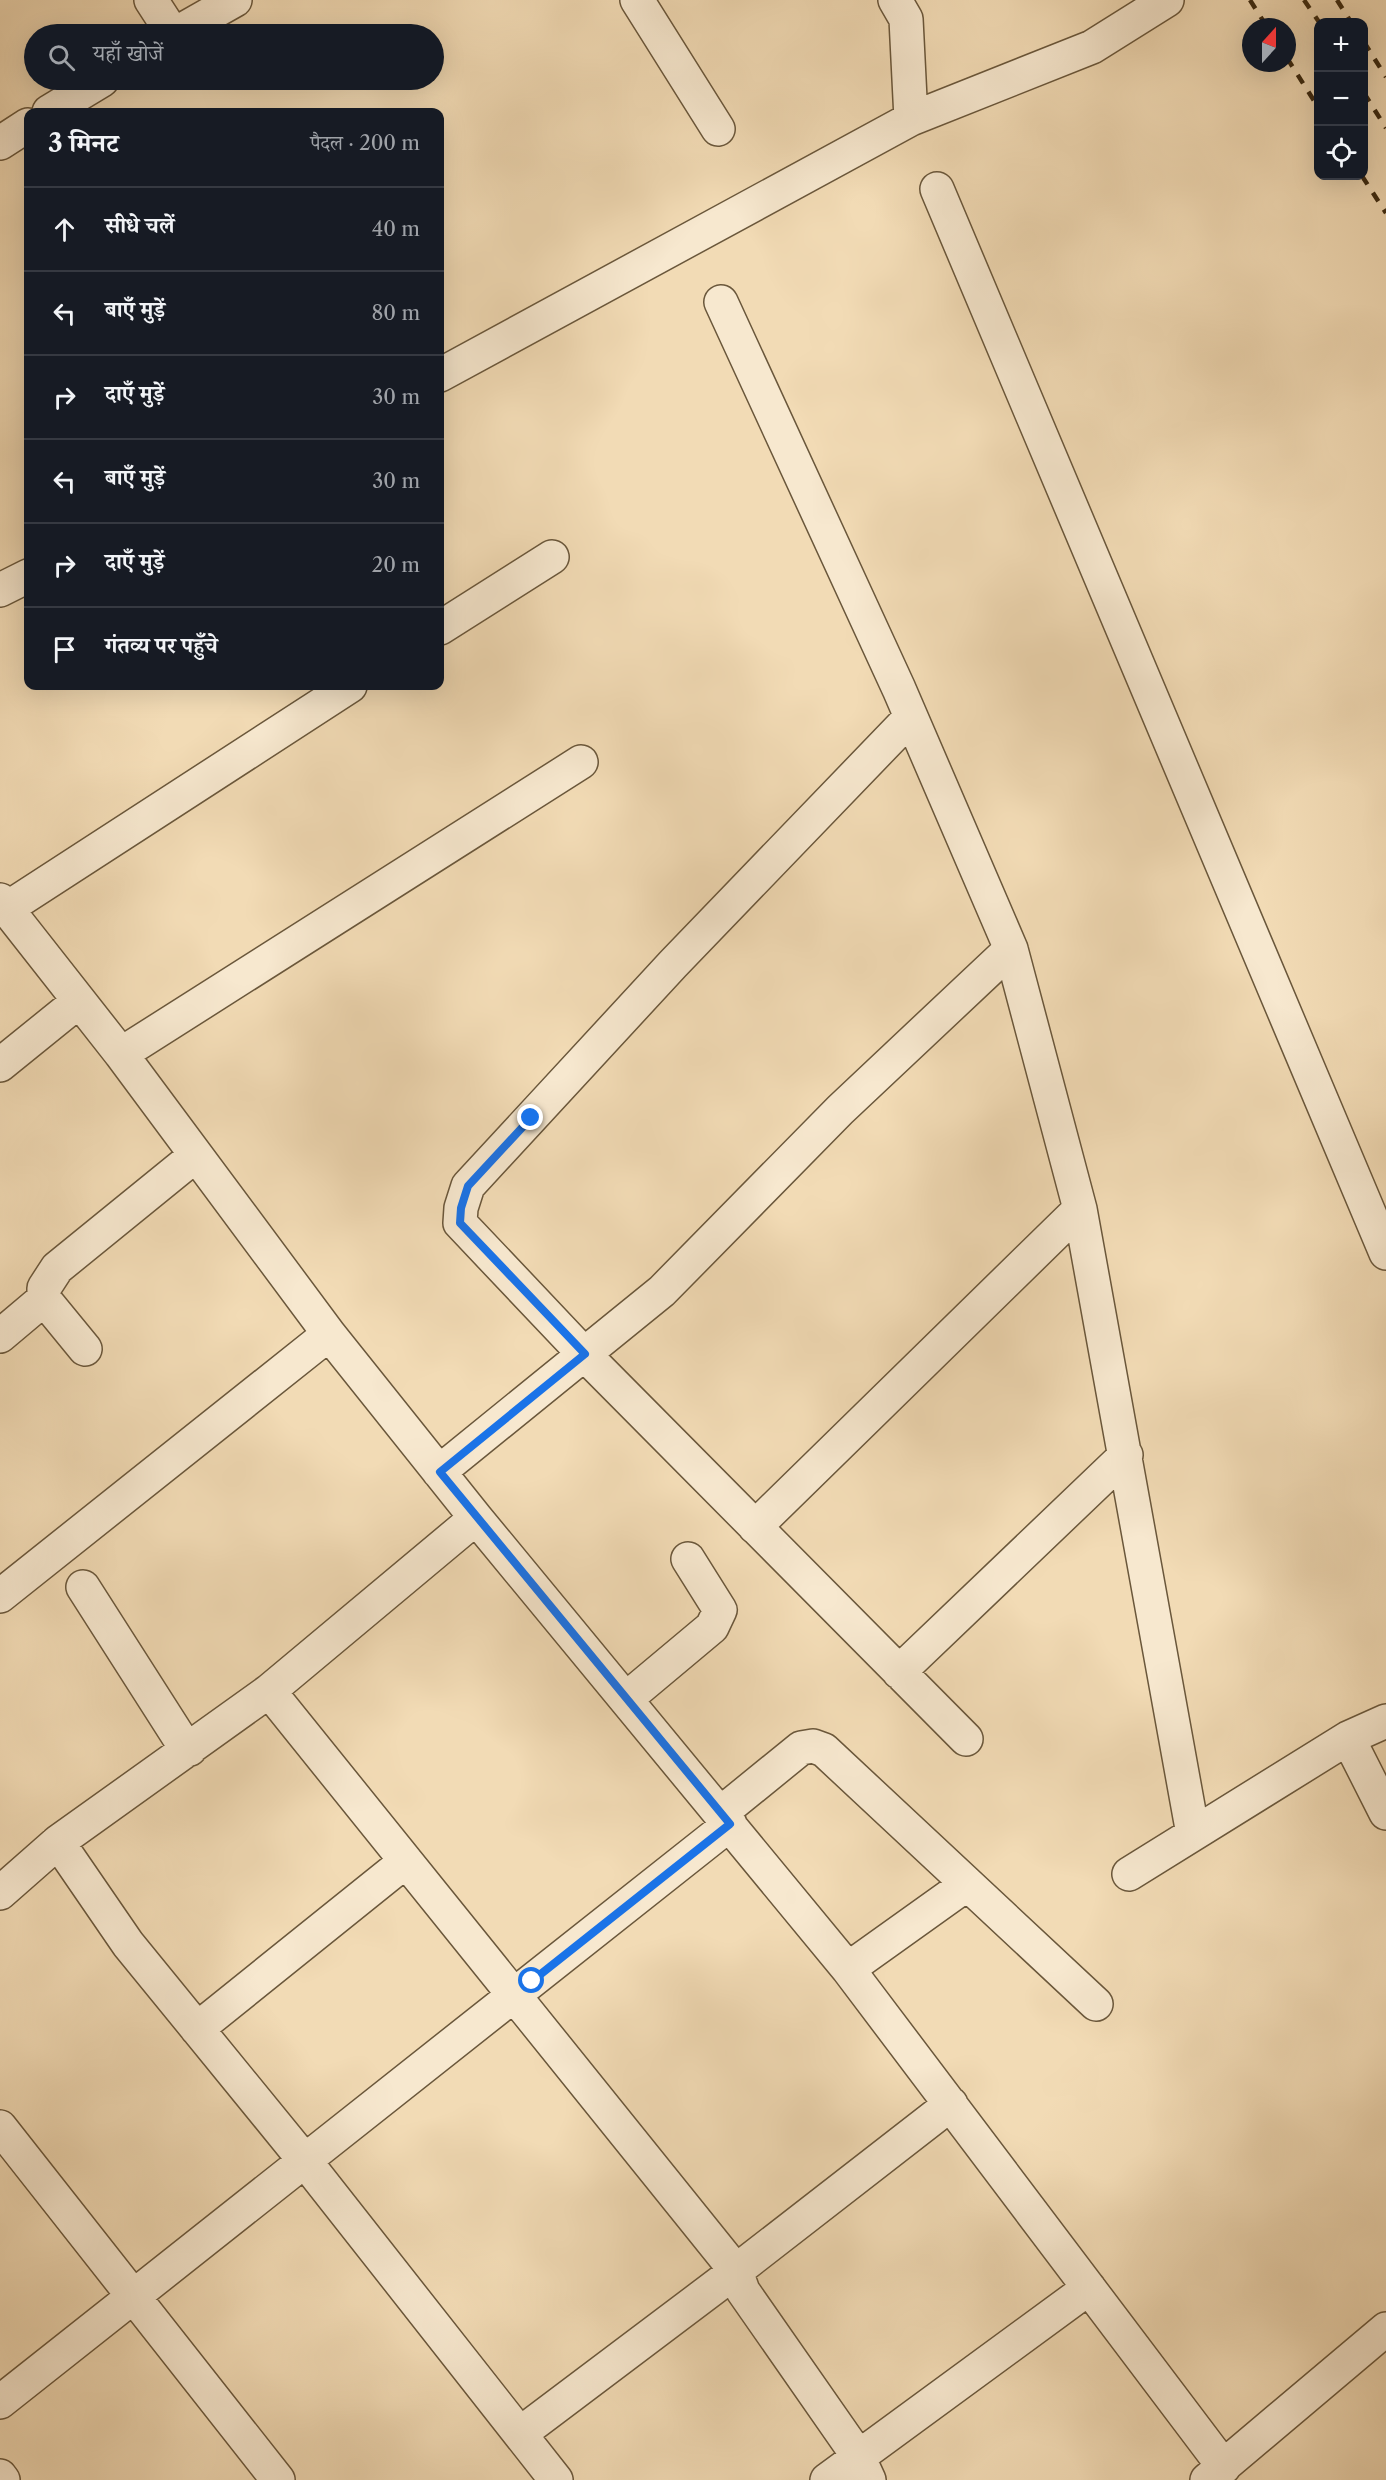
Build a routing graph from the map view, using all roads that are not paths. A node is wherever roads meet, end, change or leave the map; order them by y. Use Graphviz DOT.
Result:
graph roads {
  1 [pos="151,0"];
  2 [pos="235,0"];
  3 [pos="637,0"];
  4 [pos="895,0"];
  5 [pos="1167,0"];
  6 [pos="167,24"];
  7 [pos="192,24"];
  8 [pos="85,90"];
  9 [pos="56,108"];
  10 [pos="911,119"];
  11 [pos="24,128"];
  12 [pos="718,129"];
  13 [pos="0,143"];
  14 [pos="937,189"];
  15 [pos="721,302"];
  16 [pos="444,373"];
  17 [pos="552,557"];
  18 [pos="24,578"];
  19 [pos="0,590"];
  20 [pos="444,625"];
  21 [pos="344,690"];
  22 [pos="911,717"];
  23 [pos="581,762"];
  24 [pos="3,904"];
  25 [pos="1011,949"];
  26 [pos="79,1001"];
  27 [pos="121,1054"];
  28 [pos="0,1065"];
  29 [pos="196,1155"];
  30 [pos="1080,1209"];
  31 [pos="1386,1253"];
  32 [pos="44,1299"];
  33 [pos="328,1334"];
  34 [pos="0,1336"];
  35 [pos="85,1349"];
  36 [pos="585,1354"];
  37 [pos="1126,1455"];
  38 [pos="440,1472"];
  39 [pos="476,1518"];
  40 [pos="755,1527"];
  41 [pos="688,1560"];
  42 [pos="83,1587"];
  43 [pos="0,1596"];
  44 [pos="899,1672"];
  45 [pos="269,1691"];
  46 [pos="626,1699"];
  47 [pos="1386,1721"];
  48 [pos="1348,1738"];
  49 [pos="966,1739"];
  50 [pos="190,1749"];
  51 [pos="1386,1813"];
  52 [pos="725,1818"];
  53 [pos="1193,1834"];
  54 [pos="58,1842"];
  55 [pos="406,1861"];
  56 [pos="1129,1874"];
  57 [pos="967,1884"];
  58 [pos="0,1893"];
  59 [pos="848,1970"];
  60 [pos="514,1995"];
  61 [pos="1096,2004"];
  62 [pos="197,2029"];
  63 [pos="951,2104"];
  64 [pos="0,2127"];
  65 [pos="304,2161"];
  66 [pos="736,2271"];
  67 [pos="1089,2288"];
  68 [pos="133,2297"];
  69 [pos="1386,2329"];
  70 [pos="0,2402"];
  71 [pos="521,2433"];
  72 [pos="863,2468"];
  73 [pos="1215,2474"];
  74 [pos="0,2476"];
  75 [pos="3,2480"];
  76 [pos="278,2480"];
  77 [pos="556,2480"];
  78 [pos="827,2480"];
  1 -- 6 [label="street"];
  2 -- 7 [label="street"];
  3 -- 12 [label="street"];
  4 -- 10 [label="street"];
  5 -- 10 [label="street"];
  8 -- 9 [label="street"];
  10 -- 16 [label="street"];
  11 -- 13 [label="street"];
  14 -- 31 [label="street"];
  15 -- 22 [label="street"];
  17 -- 20 [label="street"];
  18 -- 19 [label="street"];
  21 -- 24 [label="street"];
  22 -- 25 [label="street"];
  22 -- 36 [label="street"];
  23 -- 27 [label="street"];
  24 -- 26 [label="street"];
  25 -- 30 [label="street"];
  25 -- 36 [label="street"];
  26 -- 27 [label="street"];
  26 -- 28 [label="street"];
  27 -- 29 [label="street"];
  29 -- 32 [label="street"];
  29 -- 33 [label="street"];
  30 -- 37 [label="street"];
  30 -- 40 [label="street"];
  32 -- 34 [label="street"];
  32 -- 35 [label="street"];
  33 -- 38 [label="street"];
  33 -- 43 [label="street"];
  36 -- 38 [label="street"];
  36 -- 40 [label="street"];
  37 -- 44 [label="street"];
  37 -- 53 [label="street"];
  38 -- 39 [label="street"];
  39 -- 45 [label="street"];
  39 -- 46 [label="street"];
  40 -- 44 [label="street"];
  41 -- 46 [label="street"];
  42 -- 50 [label="street"];
  44 -- 49 [label="street"];
  45 -- 50 [label="street"];
  45 -- 55 [label="street"];
  46 -- 52 [label="street"];
  47 -- 48 [label="street"];
  48 -- 51 [label="street"];
  48 -- 53 [label="street"];
  50 -- 54 [label="street"];
  52 -- 57 [label="street"];
  52 -- 59 [label="street"];
  52 -- 60 [label="street"];
  53 -- 56 [label="street"];
  54 -- 58 [label="street"];
  54 -- 62 [label="street"];
  55 -- 60 [label="street"];
  55 -- 62 [label="street"];
  57 -- 59 [label="street"];
  57 -- 61 [label="street"];
  59 -- 63 [label="street"];
  60 -- 65 [label="street"];
  60 -- 66 [label="street"];
  62 -- 65 [label="street"];
  63 -- 66 [label="street"];
  63 -- 67 [label="street"];
  64 -- 68 [label="street"];
  65 -- 68 [label="street"];
  65 -- 71 [label="street"];
  66 -- 71 [label="street"];
  66 -- 72 [label="street"];
  67 -- 72 [label="street"];
  67 -- 73 [label="street"];
  68 -- 70 [label="street"];
  68 -- 76 [label="street"];
  69 -- 73 [label="street"];
  71 -- 77 [label="street"];
  72 -- 78 [label="street"];
  74 -- 75 [label="street"];
}
